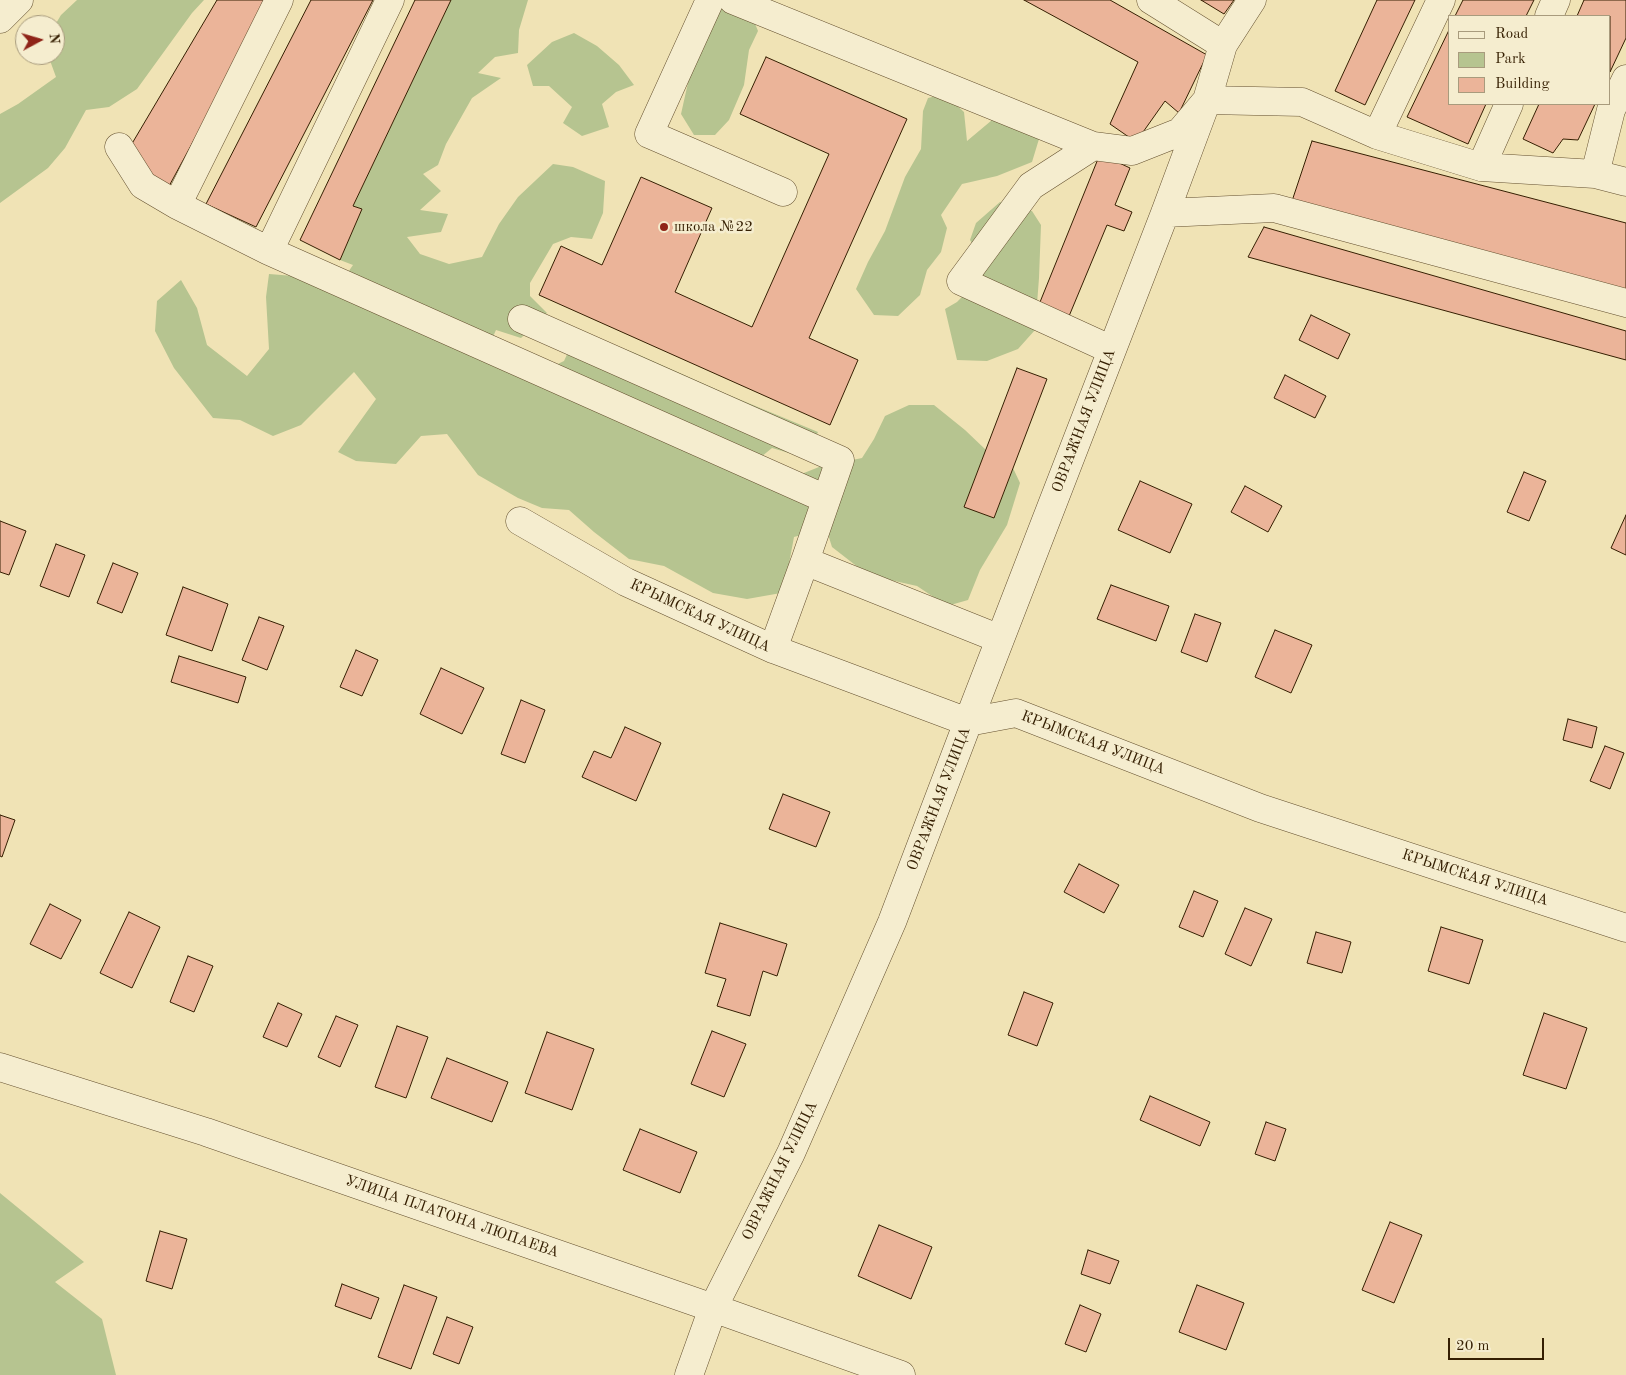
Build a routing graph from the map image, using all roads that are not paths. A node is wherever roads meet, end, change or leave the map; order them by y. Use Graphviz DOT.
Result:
graph roads {
  1 [pos="19,0"];
  2 [pos="279,0"];
  3 [pos="390,0"];
  4 [pos="710,0"];
  5 [pos="733,0"];
  6 [pos="1151,0"];
  7 [pos="1252,0"];
  8 [pos="1441,0"];
  9 [pos="1556,0"];
  10 [pos="1549,15"];
  11 [pos="0,19"];
  12 [pos="1224,45"];
  13 [pos="1626,79"];
  14 [pos="1207,100"];
  15 [pos="1510,105"];
  16 [pos="1377,135"];
  17 [pos="1093,146"];
  18 [pos="118,148"];
  19 [pos="1481,167"];
  20 [pos="1595,174"];
  21 [pos="1626,182"];
  22 [pos="783,192"];
  23 [pos="177,205"];
  24 [pos="1165,213"];
  25 [pos="269,251"];
  26 [pos="1626,303"];
  27 [pos="522,319"];
  28 [pos="1112,350"];
  29 [pos="826,499"];
  30 [pos="520,521"];
  31 [pos="805,561"];
  32 [pos="1000,639"];
  33 [pos="773,649"];
  34 [pos="968,722"];
  35 [pos="1626,928"];
  36 [pos="0,1067"];
  37 [pos="713,1308"];
  38 [pos="689,1375"];
  39 [pos="901,1375"];
  1 -- 11 [label="street"];
  2 -- 23 [label="street"];
  3 -- 25 [label="street"];
  4 -- 22 [label="street"];
  5 -- 17 [label="street"];
  6 -- 12 [label="street"];
  7 -- 12 [label="street, ОВРАЖНАЯ УЛИЦА"];
  8 -- 16 [label="street"];
  9 -- 10 [label="street"];
  12 -- 14 [label="street, ОВРАЖНАЯ УЛИЦА"];
  13 -- 20 [label="street"];
  14 -- 16 [label="street"];
  14 -- 17 [label="street"];
  14 -- 24 [label="street, ОВРАЖНАЯ УЛИЦА"];
  15 -- 19 [label="street"];
  16 -- 19 [label="street"];
  17 -- 28 [label="street"];
  18 -- 23 [label="street"];
  19 -- 20 [label="street"];
  20 -- 21 [label="street"];
  23 -- 25 [label="street"];
  24 -- 26 [label="street"];
  24 -- 28 [label="street, ОВРАЖНАЯ УЛИЦА"];
  25 -- 29 [label="street"];
  27 -- 29 [label="street"];
  28 -- 32 [label="street, ОВРАЖНАЯ УЛИЦА"];
  29 -- 31 [label="street"];
  30 -- 33 [label="street, КРЫМСКАЯ УЛИЦА"];
  31 -- 32 [label="street"];
  31 -- 33 [label="street"];
  32 -- 34 [label="street, ОВРАЖНАЯ УЛИЦА"];
  33 -- 34 [label="street, КРЫМСКАЯ УЛИЦА"];
  34 -- 35 [label="street, КРЫМСКАЯ УЛИЦА"];
  34 -- 37 [label="street, ОВРАЖНАЯ УЛИЦА"];
  36 -- 37 [label="street, УЛИЦА ПЛАТОНА ЛЮПАЕВА"];
  37 -- 38 [label="street, ОВРАЖНАЯ УЛИЦА"];
  37 -- 39 [label="street, УЛИЦА ПЛАТОНА ЛЮПАЕВА"];
}
